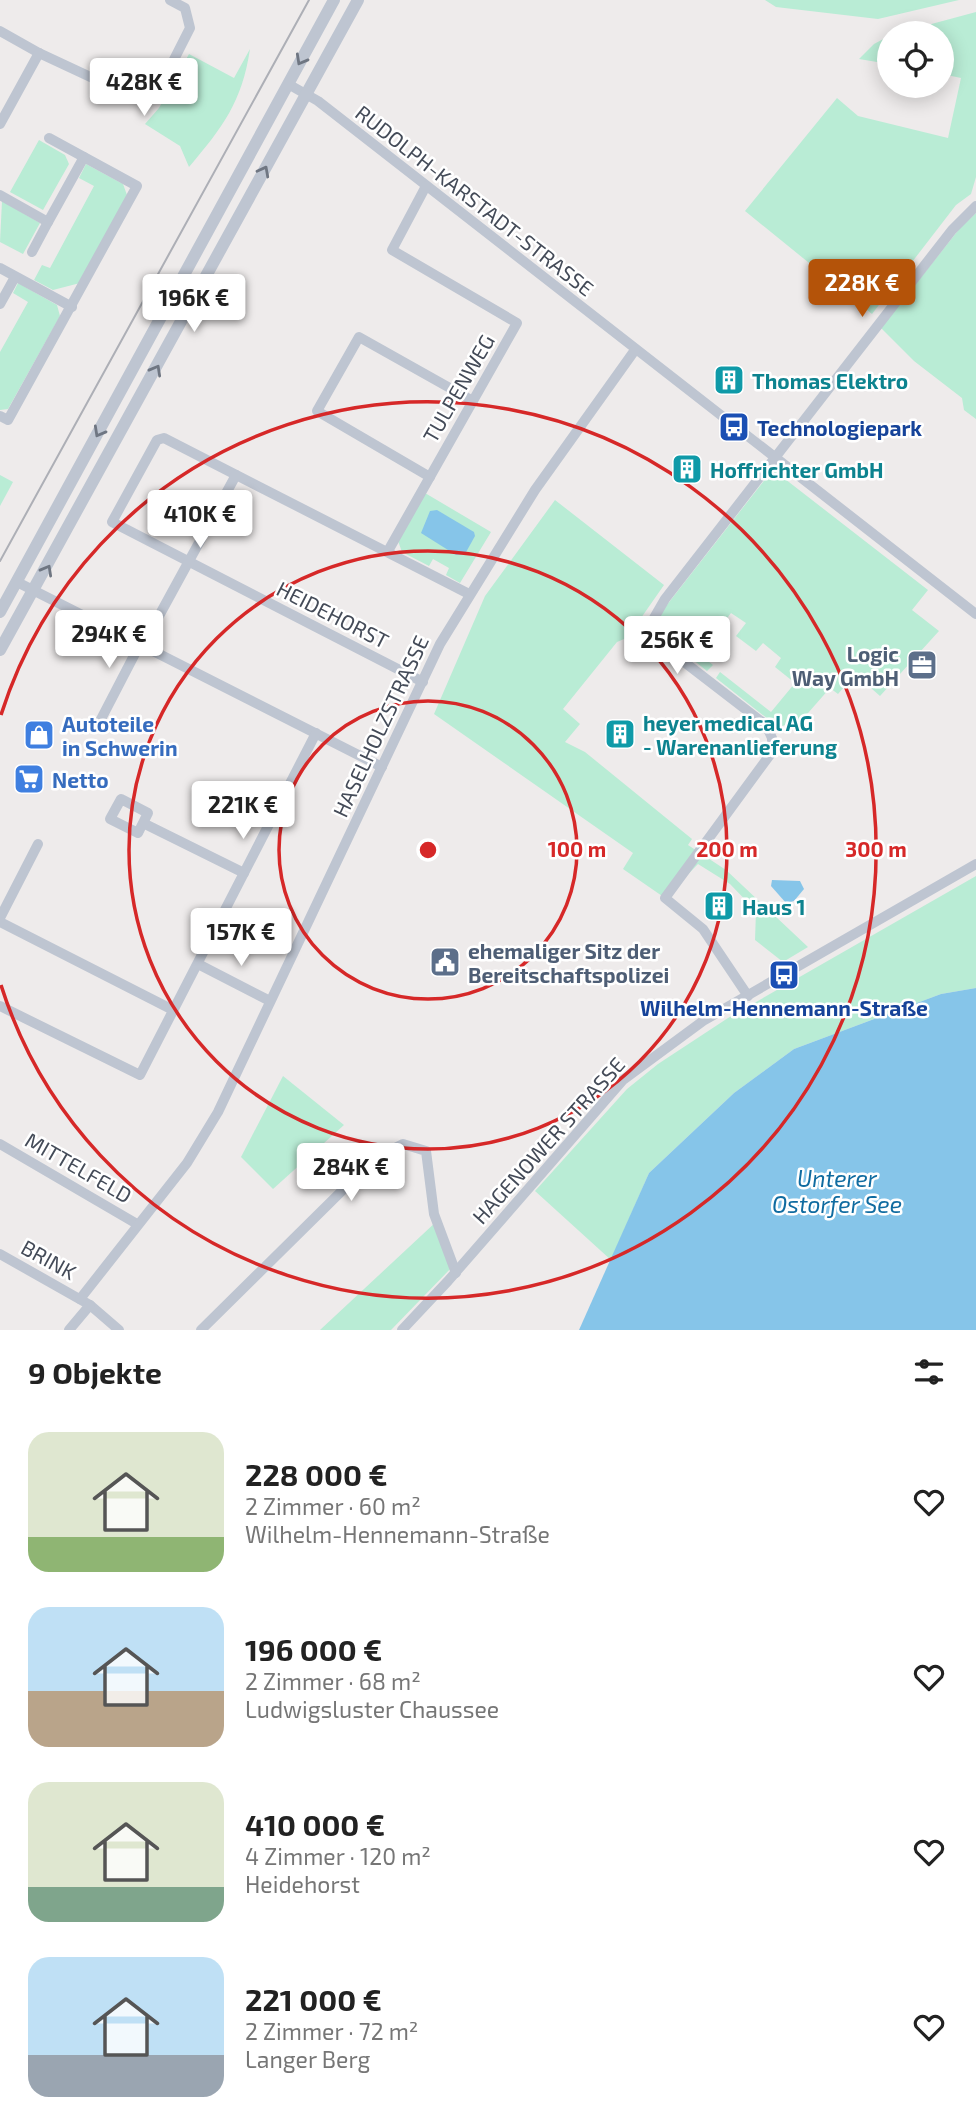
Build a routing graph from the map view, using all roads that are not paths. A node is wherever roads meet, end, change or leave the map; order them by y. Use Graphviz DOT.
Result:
graph roads {
  1 [pos="170,0"];
  2 [pos="334,0"];
  3 [pos="358,0"];
  4 [pos="0,31"];
  5 [pos="39,53"];
  6 [pos="288,84"];
  7 [pos="305,94"];
  8 [pos="0,124"];
  9 [pos="48,138"];
  10 [pos="84,157"];
  11 [pos="426,186"];
  12 [pos="0,195"];
  13 [pos="976,206"];
  14 [pos="48,222"];
  15 [pos="32,252"];
  16 [pos="0,268"];
  17 [pos="15,277"];
  18 [pos="0,304"];
  19 [pos="72,307"];
  20 [pos="635,350"];
  21 [pos="473,401"];
  22 [pos="0,416"];
  23 [pos="773,458"];
  24 [pos="236,475"];
  25 [pos="430,477"];
  26 [pos="388,551"];
  27 [pos="189,562"];
  28 [pos="17,582"];
  29 [pos="35,591"];
  30 [pos="468,594"];
  31 [pos="0,612"];
  32 [pos="976,614"];
  33 [pos="140,644"];
  34 [pos="0,650"];
  35 [pos="423,682"];
  36 [pos="98,725"];
  37 [pos="316,733"];
  38 [pos="383,767"];
  39 [pos="143,823"];
  40 [pos="38,844"];
  41 [pos="976,864"];
  42 [pos="244,873"];
  43 [pos="0,920"];
  44 [pos="198,964"];
  45 [pos="748,996"];
  46 [pos="270,1001"];
  47 [pos="0,1006"];
  48 [pos="173,1010"];
  49 [pos="0,1144"];
  50 [pos="138,1224"];
  51 [pos="0,1254"];
  52 [pos="456,1273"];
  53 [pos="85,1302"];
  54 [pos="69,1330"];
  55 [pos="119,1330"];
  56 [pos="201,1330"];
  57 [pos="402,1330"];
  1 -- 5 [label="street"];
  2 -- 6 [label="street, one-way"];
  3 -- 7 [label="street"];
  4 -- 5 [label="street"];
  5 -- 8 [label="street"];
  6 -- 7 [label="street, RUDOLPH-KARSTADT-STRASSE"];
  6 -- 28 [label="street, one-way"];
  7 -- 11 [label="street, RUDOLPH-KARSTADT-STRASSE"];
  29 -- 7 [label="street, one-way"];
  9 -- 10 [label="street"];
  10 -- 14 [label="street"];
  10 -- 19 [label="street"];
  11 -- 20 [label="street, RUDOLPH-KARSTADT-STRASSE"];
  11 -- 21 [label="street, TULPENWEG"];
  12 -- 14 [label="street"];
  13 -- 23 [label="street"];
  14 -- 15 [label="street"];
  16 -- 17 [label="street"];
  17 -- 18 [label="street"];
  17 -- 19 [label="street"];
  19 -- 22 [label="street"];
  20 -- 23 [label="street, RUDOLPH-KARSTADT-STRASSE"];
  20 -- 30 [label="street, HASELHOLZSTRASSE"];
  21 -- 25 [label="street, TULPENWEG"];
  21 -- 25 [label="street"];
  23 -- 32 [label="street, RUDOLPH-KARSTADT-STRASSE"];
  23 -- 45 [label="street"];
  24 -- 26 [label="street, HEIDEHORST"];
  24 -- 27 [label="street"];
  24 -- 27 [label="street, HEIDEHORST"];
  25 -- 26 [label="street, TULPENWEG"];
  26 -- 30 [label="street"];
  27 -- 33 [label="street"];
  27 -- 35 [label="street, HEIDEHORST"];
  28 -- 29 [label="street"];
  28 -- 31 [label="street"];
  29 -- 33 [label="street"];
  29 -- 34 [label="street"];
  30 -- 35 [label="street, HASELHOLZSTRASSE"];
  33 -- 36 [label="street"];
  33 -- 37 [label="street"];
  35 -- 38 [label="street, HASELHOLZSTRASSE"];
  37 -- 38 [label="street"];
  37 -- 42 [label="street"];
  38 -- 46 [label="street, HASELHOLZSTRASSE"];
  39 -- 42 [label="street"];
  40 -- 43 [label="street"];
  41 -- 45 [label="street, HAGENOWER STRASSE"];
  42 -- 44 [label="street"];
  43 -- 48 [label="street"];
  44 -- 46 [label="street"];
  44 -- 48 [label="street"];
  45 -- 52 [label="street, HAGENOWER STRASSE"];
  46 -- 50 [label="street, HASELHOLZSTRASSE"];
  47 -- 48 [label="street"];
  49 -- 50 [label="street, MITTELFELD"];
  50 -- 53 [label="street, HASELHOLZSTRASSE"];
  51 -- 53 [label="street, BRINK"];
  52 -- 56 [label="street, HAGENOWER STRASSE"];
  52 -- 57 [label="street, HAGENOWER STRASSE"];
  53 -- 54 [label="street, HASELHOLZSTRASSE"];
  53 -- 55 [label="street"];
}
